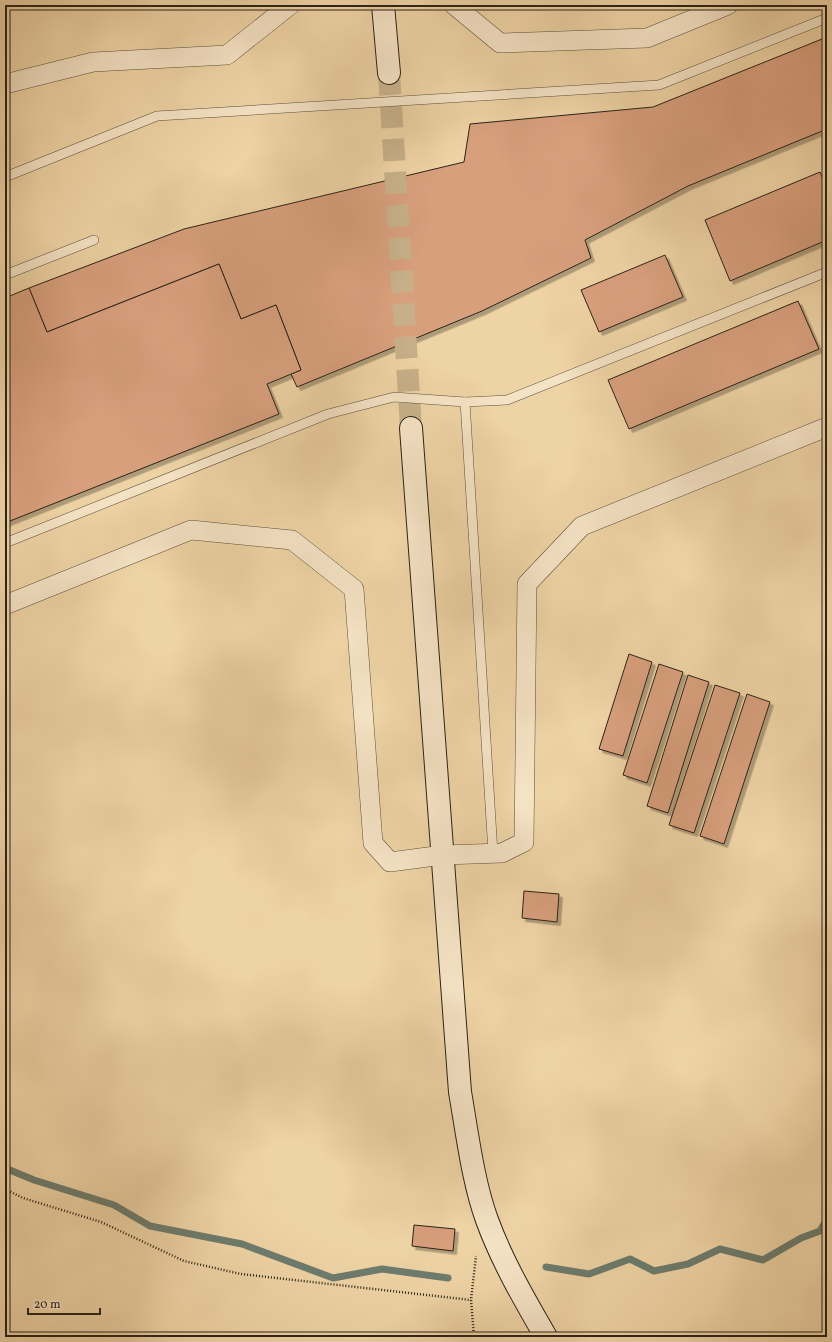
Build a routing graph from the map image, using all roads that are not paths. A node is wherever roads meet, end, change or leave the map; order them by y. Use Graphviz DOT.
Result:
graph roads {
  1 [pos="290,5"];
  2 [pos="383,5"];
  3 [pos="454,5"];
  4 [pos="728,5"];
  5 [pos="827,18"];
  6 [pos="389,73"];
  7 [pos="5,84"];
  8 [pos="5,177"];
  9 [pos="94,240"];
  10 [pos="827,272"];
  11 [pos="5,275"];
  12 [pos="465,402"];
  13 [pos="827,427"];
  14 [pos="411,428"];
  15 [pos="5,543"];
  16 [pos="5,605"];
  17 [pos="493,853"];
  18 [pos="443,855"];
  19 [pos="546,1337"];
  1 -- 7 [label="street"];
  2 -- 6 [label="street"];
  3 -- 4 [label="street"];
  5 -- 8 [label="lane"];
  9 -- 11 [label="lane"];
  10 -- 12 [label="lane"];
  12 -- 15 [label="lane"];
  12 -- 17 [label="lane"];
  13 -- 17 [label="street"];
  14 -- 18 [label="street"];
  16 -- 18 [label="street"];
  17 -- 18 [label="street"];
  18 -- 19 [label="street"];
}
